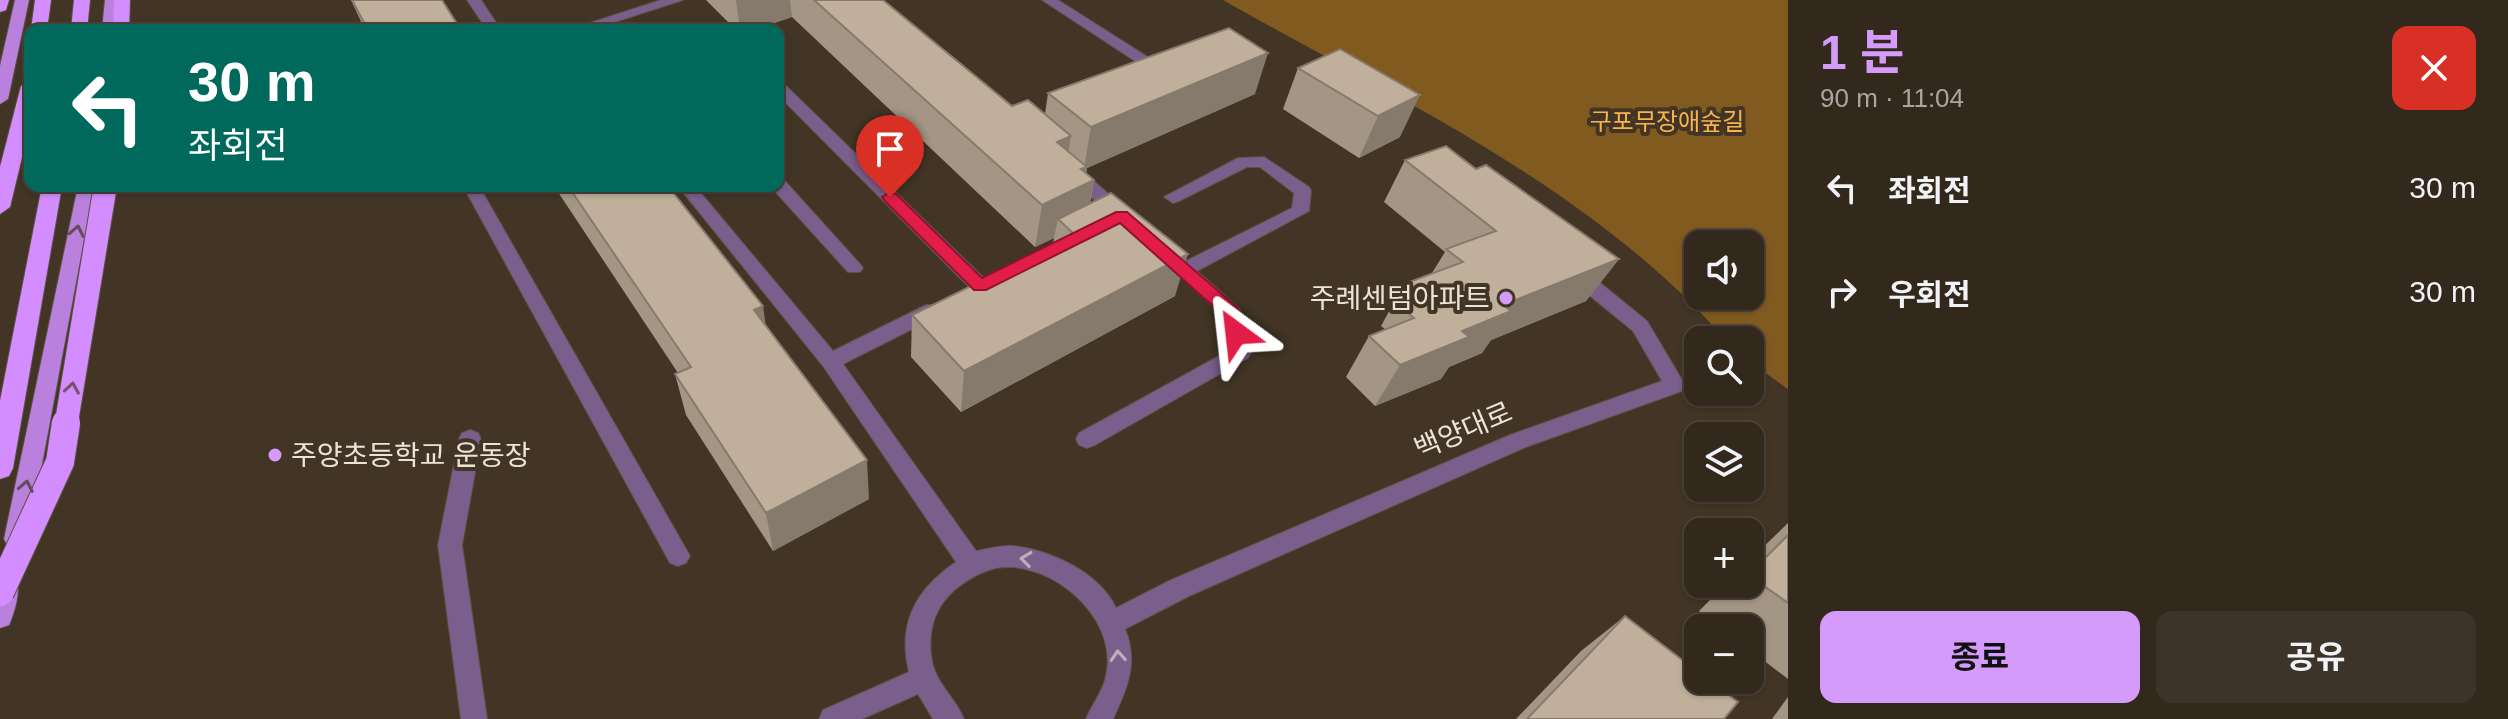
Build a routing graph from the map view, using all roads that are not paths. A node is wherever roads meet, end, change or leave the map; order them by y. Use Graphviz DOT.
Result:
graph roads {
  1 [pos="1,0"];
  2 [pos="22,0"];
  3 [pos="43,0"];
  4 [pos="82,0"];
  5 [pos="112,0"];
  6 [pos="122,0"];
  7 [pos="474,0"];
  8 [pos="676,0"];
  9 [pos="1049,0"];
  10 [pos="0,7"];
  11 [pos="40,24"];
  12 [pos="80,24"];
  13 [pos="110,24"];
  14 [pos="121,24"];
  15 [pos="490,24"];
  16 [pos="595,24"];
  17 [pos="784,92"];
  18 [pos="1120,92"];
  19 [pos="0,99"];
  20 [pos="24,110"];
  21 [pos="1062,163"];
  22 [pos="784,191"];
  23 [pos="51,192"];
  24 [pos="85,192"];
  25 [pos="104,192"];
  26 [pos="474,192"];
  27 [pos="691,192"];
  28 [pos="1173,197"];
  29 [pos="0,207"];
  30 [pos="1120,221"];
  31 [pos="1152,242"];
  32 [pos="1560,261"];
  33 [pos="854,268"];
  34 [pos="1184,270"];
  35 [pos="830,361"];
  36 [pos="470,439"];
  37 [pos="1087,439"];
  38 [pos="0,468"];
  39 [pos="678,556"];
  40 [pos="971,564"];
  41 [pos="0,592"];
  42 [pos="0,617"];
  43 [pos="1112,623"];
  44 [pos="923,679"];
  45 [pos="474,719"];
  46 [pos="832,719"];
  47 [pos="951,719"];
  48 [pos="1099,719"];
  1 -- 10 [label="highway"];
  2 -- 19 [label="main road"];
  3 -- 11 [label="highway"];
  4 -- 12 [label="highway"];
  5 -- 13 [label="main road"];
  6 -- 14 [label="highway"];
  7 -- 15 [label="street"];
  8 -- 16 [label="street"];
  9 -- 18 [label="street"];
  17 -- 35 [label="street"];
  20 -- 29 [label="highway"];
  21 -- 30 [label="street"];
  22 -- 33 [label="street"];
  23 -- 38 [label="highway"];
  42 -- 24 [label="main road, one-way"];
  41 -- 25 [label="highway, one-way, bridge"];
  26 -- 39 [label="street"];
  27 -- 35 [label="street"];
  28 -- 34 [label="street"];
  31 -- 34 [label="street"];
  32 -- 43 [label="street, 백양대로"];
  34 -- 37 [label="street"];
  35 -- 40 [label="street"];
  36 -- 45 [label="street"];
  43 -- 40 [label="street, one-way"];
  40 -- 44 [label="street"];
  48 -- 43 [label="street, one-way"];
  44 -- 46 [label="street"];
  44 -- 47 [label="street"];
}
